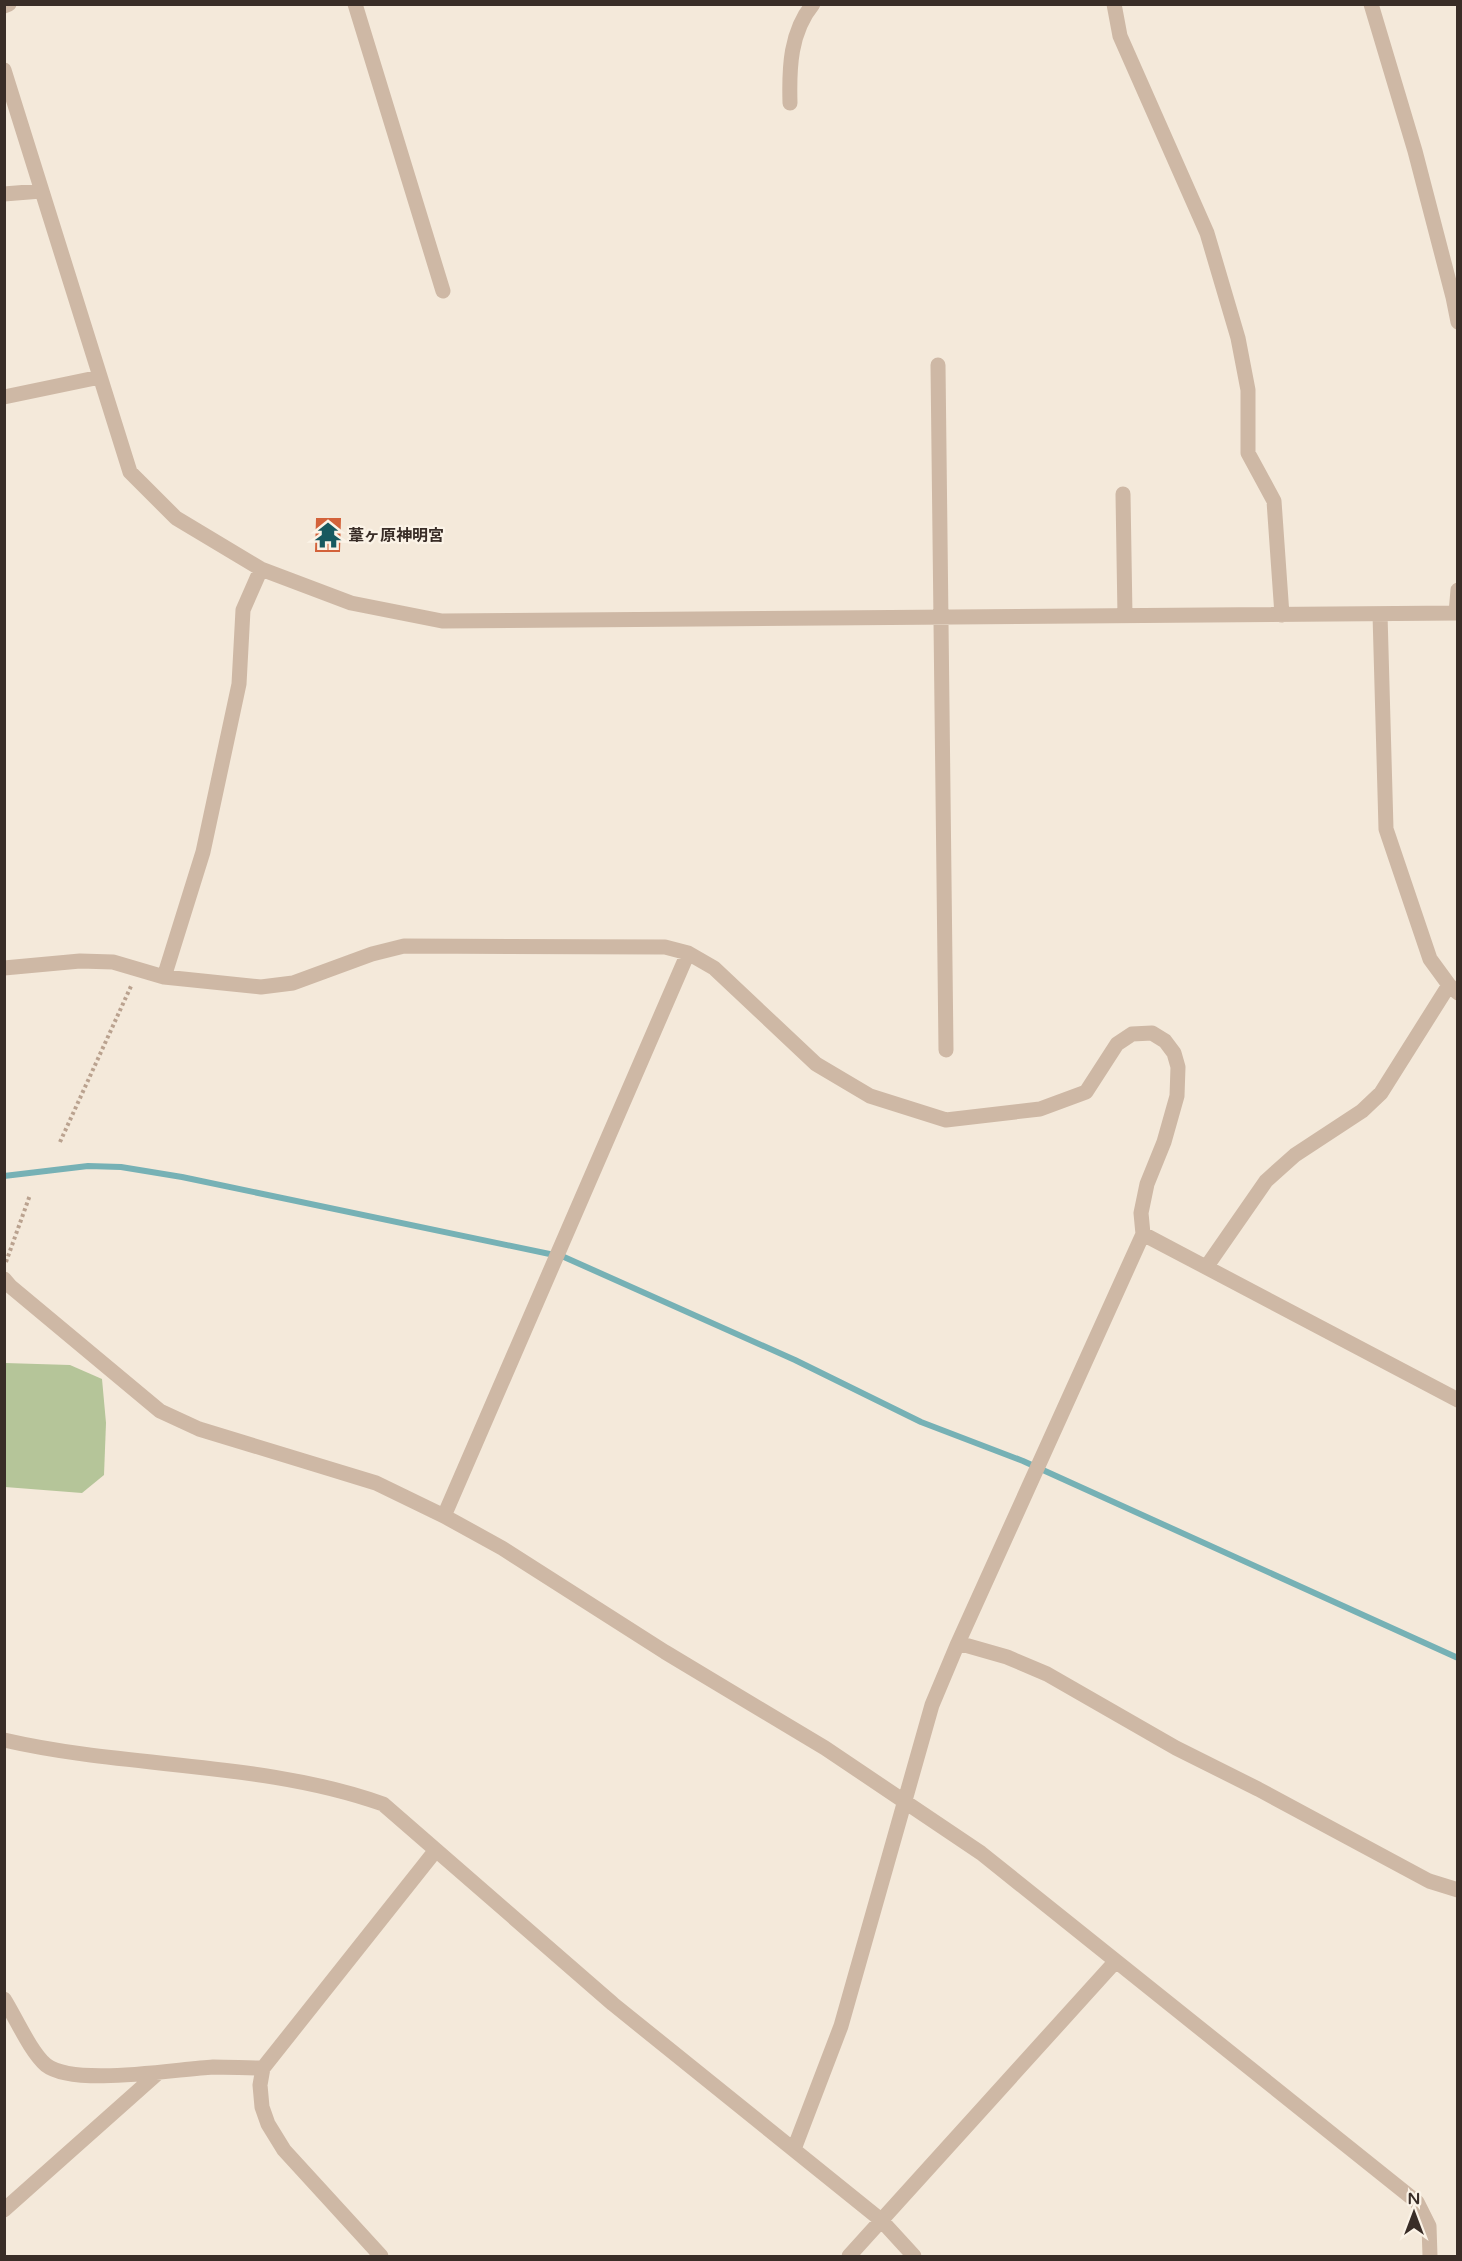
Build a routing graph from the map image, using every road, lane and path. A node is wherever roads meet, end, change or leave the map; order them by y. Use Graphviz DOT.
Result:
graph roads {
  1 [pos="9,4"];
  2 [pos="355,4"];
  3 [pos="813,4"];
  4 [pos="1114,4"];
  5 [pos="1371,4"];
  6 [pos="4,6"];
  7 [pos="4,70"];
  8 [pos="790,103"];
  9 [pos="41,191"];
  10 [pos="4,194"];
  11 [pos="443,291"];
  12 [pos="1458,322"];
  13 [pos="938,365"];
  14 [pos="100,377"];
  15 [pos="4,398"];
  16 [pos="1123,494"];
  17 [pos="261,569"];
  18 [pos="1458,590"];
  19 [pos="1457,613"];
  20 [pos="1380,614"];
  21 [pos="1282,615"];
  22 [pos="1125,616"];
  23 [pos="940,618"];
  24 [pos="688,953"];
  25 [pos="4,968"];
  26 [pos="138,970"];
  27 [pos="164,977"];
  28 [pos="1453,989"];
  29 [pos="946,1050"];
  30 [pos="60,1142"];
  31 [pos="30,1195"];
  32 [pos="1143,1234"];
  33 [pos="4,1263"];
  34 [pos="1207,1266"];
  35 [pos="4,1279"];
  36 [pos="1458,1400"];
  37 [pos="444,1516"];
  38 [pos="958,1643"];
  39 [pos="4,1740"];
  40 [pos="905,1802"];
  41 [pos="436,1850"];
  42 [pos="1458,1890"];
  43 [pos="1114,1962"];
  44 [pos="4,2000"];
  45 [pos="263,2068"];
  46 [pos="158,2073"];
  47 [pos="794,2149"];
  48 [pos="4,2210"];
  49 [pos="881,2220"];
  50 [pos="381,2256"];
  51 [pos="849,2256"];
  52 [pos="914,2256"];
  53 [pos="1430,2256"];
  1 -- 6 [label="street"];
  2 -- 11 [label="street"];
  3 -- 8 [label="street"];
  4 -- 21 [label="street"];
  5 -- 12 [label="street"];
  7 -- 9 [label="street"];
  9 -- 10 [label="street"];
  9 -- 14 [label="street"];
  13 -- 23 [label="street"];
  14 -- 15 [label="street"];
  14 -- 17 [label="street"];
  16 -- 22 [label="street"];
  17 -- 23 [label="street"];
  17 -- 27 [label="street"];
  18 -- 19 [label="street"];
  19 -- 20 [label="street"];
  20 -- 21 [label="street"];
  20 -- 28 [label="street"];
  21 -- 22 [label="street"];
  22 -- 23 [label="street"];
  23 -- 29 [label="street"];
  24 -- 27 [label="street"];
  24 -- 32 [label="street"];
  24 -- 37 [label="street"];
  25 -- 26 [label="street"];
  26 -- 27 [label="street"];
  26 -- 30 [label="path"];
  28 -- 34 [label="street"];
  31 -- 33 [label="path"];
  32 -- 34 [label="street"];
  32 -- 38 [label="street"];
  34 -- 36 [label="street"];
  35 -- 37 [label="street"];
  37 -- 40 [label="street"];
  38 -- 40 [label="street"];
  38 -- 42 [label="street"];
  39 -- 41 [label="street"];
  40 -- 43 [label="street"];
  40 -- 47 [label="street"];
  41 -- 45 [label="street"];
  41 -- 47 [label="street"];
  43 -- 49 [label="street"];
  43 -- 53 [label="street"];
  44 -- 46 [label="street"];
  45 -- 46 [label="street"];
  45 -- 50 [label="street"];
  46 -- 48 [label="street"];
  47 -- 49 [label="street"];
  49 -- 51 [label="street"];
  49 -- 52 [label="street"];
}
